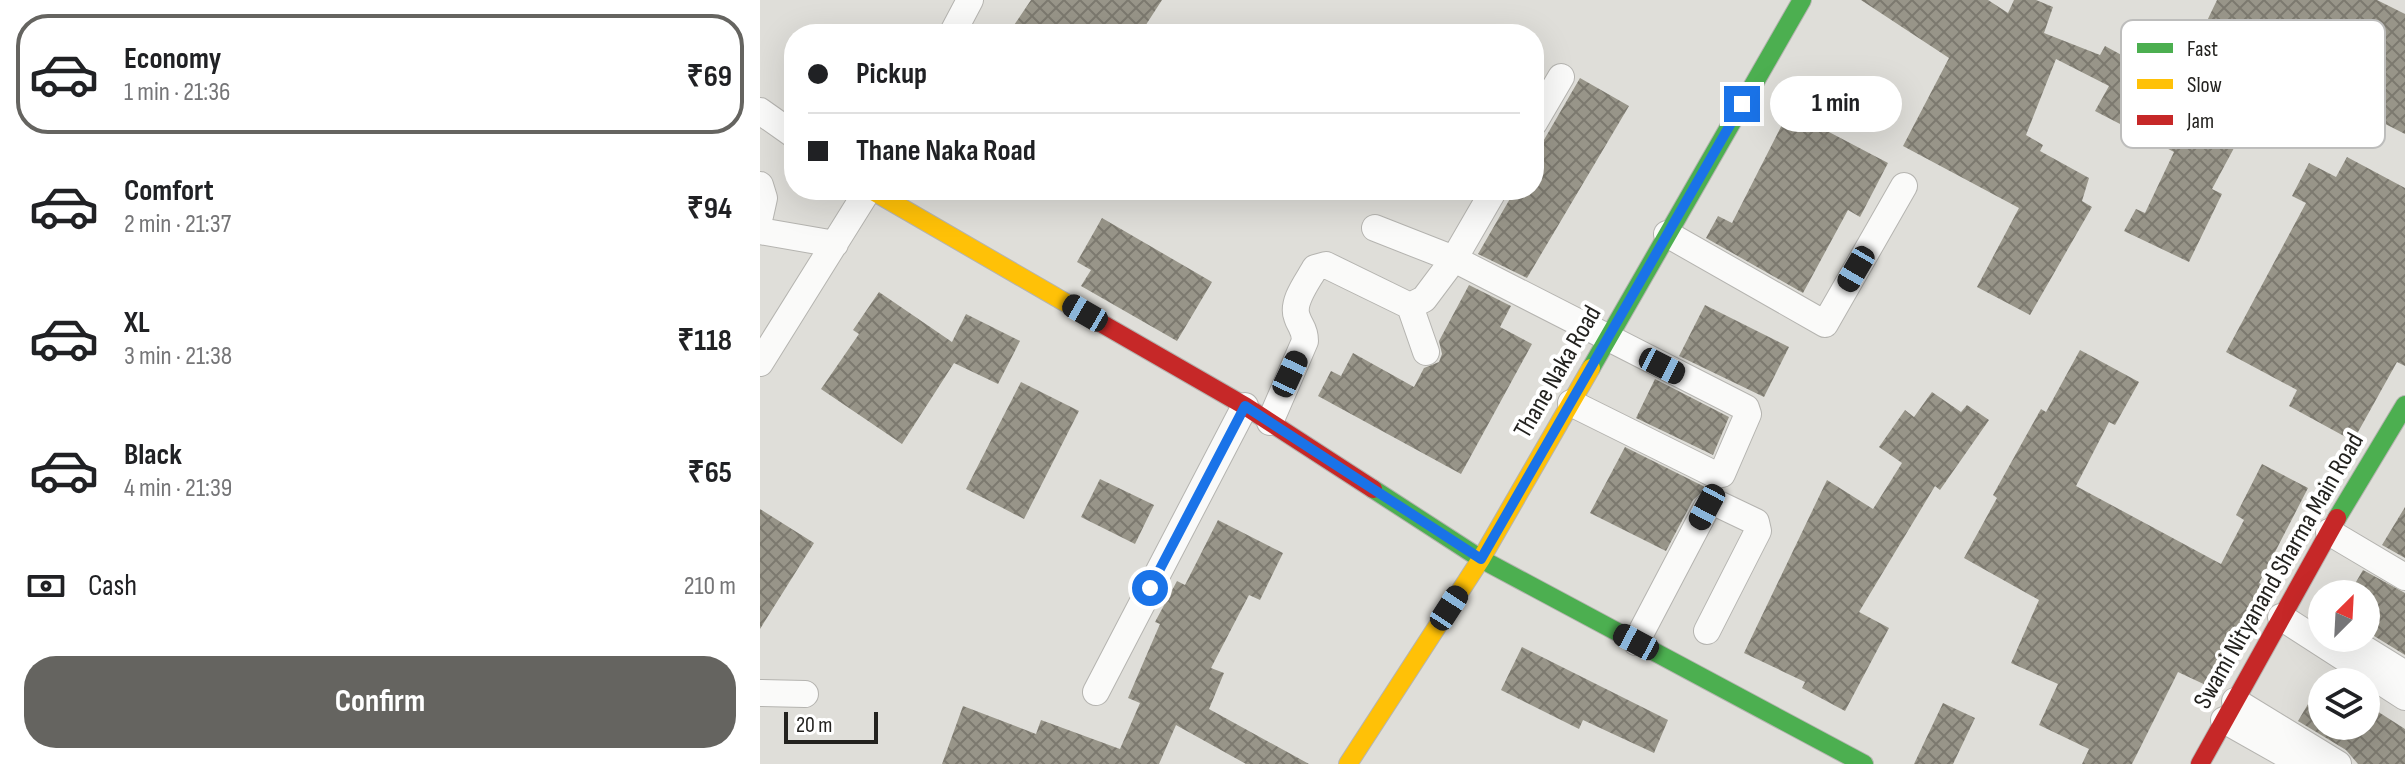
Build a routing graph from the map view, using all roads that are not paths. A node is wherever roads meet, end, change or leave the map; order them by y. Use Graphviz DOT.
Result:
graph roads {
  1 [pos="970,0"];
  2 [pos="1802,0"];
  3 [pos="957,24"];
  4 [pos="1561,77"];
  5 [pos="1544,106"];
  6 [pos="760,111"];
  7 [pos="784,128"];
  8 [pos="760,185"];
  9 [pos="1904,186"];
  10 [pos="864,200"];
  11 [pos="887,200"];
  12 [pos="1488,200"];
  13 [pos="760,216"];
  14 [pos="1375,228"];
  15 [pos="760,231"];
  16 [pos="1667,234"];
  17 [pos="835,244"];
  18 [pos="1454,259"];
  19 [pos="1410,306"];
  20 [pos="1608,338"];
  21 [pos="1426,352"];
  22 [pos="760,363"];
  23 [pos="1571,403"];
  24 [pos="2405,405"];
  25 [pos="1245,406"];
  26 [pos="1270,422"];
  27 [pos="2329,532"];
  28 [pos="1481,559"];
  29 [pos="2405,577"];
  30 [pos="2285,610"];
  31 [pos="2308,618"];
  32 [pos="1707,631"];
  33 [pos="1636,642"];
  34 [pos="2370,652"];
  35 [pos="2405,674"];
  36 [pos="1096,692"];
  37 [pos="760,693"];
  38 [pos="805,694"];
  39 [pos="2405,697"];
  40 [pos="2229,710"];
  41 [pos="1348,764"];
  42 [pos="1864,764"];
  43 [pos="2200,764"];
  44 [pos="2302,764"];
  45 [pos="2338,764"];
  1 -- 3 [label="street"];
  2 -- 16 [label="street, Thane Naka Road"];
  4 -- 5 [label="street"];
  6 -- 7 [label="street"];
  8 -- 13 [label="street"];
  9 -- 16 [label="street"];
  10 -- 17 [label="street"];
  11 -- 25 [label="street"];
  12 -- 18 [label="street"];
  14 -- 18 [label="street"];
  15 -- 17 [label="street"];
  16 -- 20 [label="street, Thane Naka Road"];
  17 -- 22 [label="street"];
  18 -- 19 [label="street"];
  18 -- 20 [label="street"];
  19 -- 21 [label="street"];
  19 -- 26 [label="street"];
  20 -- 23 [label="street, Thane Naka Road"];
  20 -- 23 [label="street"];
  23 -- 28 [label="street, Thane Naka Road"];
  24 -- 27 [label="street, Swami Nityanand Sharma Main Road"];
  25 -- 26 [label="street"];
  25 -- 36 [label="street"];
  26 -- 28 [label="street"];
  27 -- 29 [label="street"];
  27 -- 30 [label="street, Swami Nityanand Sharma Main Road"];
  28 -- 33 [label="street"];
  28 -- 41 [label="street, Thane Naka Road"];
  30 -- 31 [label="street"];
  30 -- 39 [label="street"];
  30 -- 40 [label="street, Swami Nityanand Sharma Main Road"];
  32 -- 33 [label="street"];
  33 -- 42 [label="street"];
  34 -- 35 [label="street"];
  37 -- 38 [label="street"];
  40 -- 43 [label="street, Swami Nityanand Sharma Main Road"];
  40 -- 44 [label="street"];
  40 -- 45 [label="street"];
}
